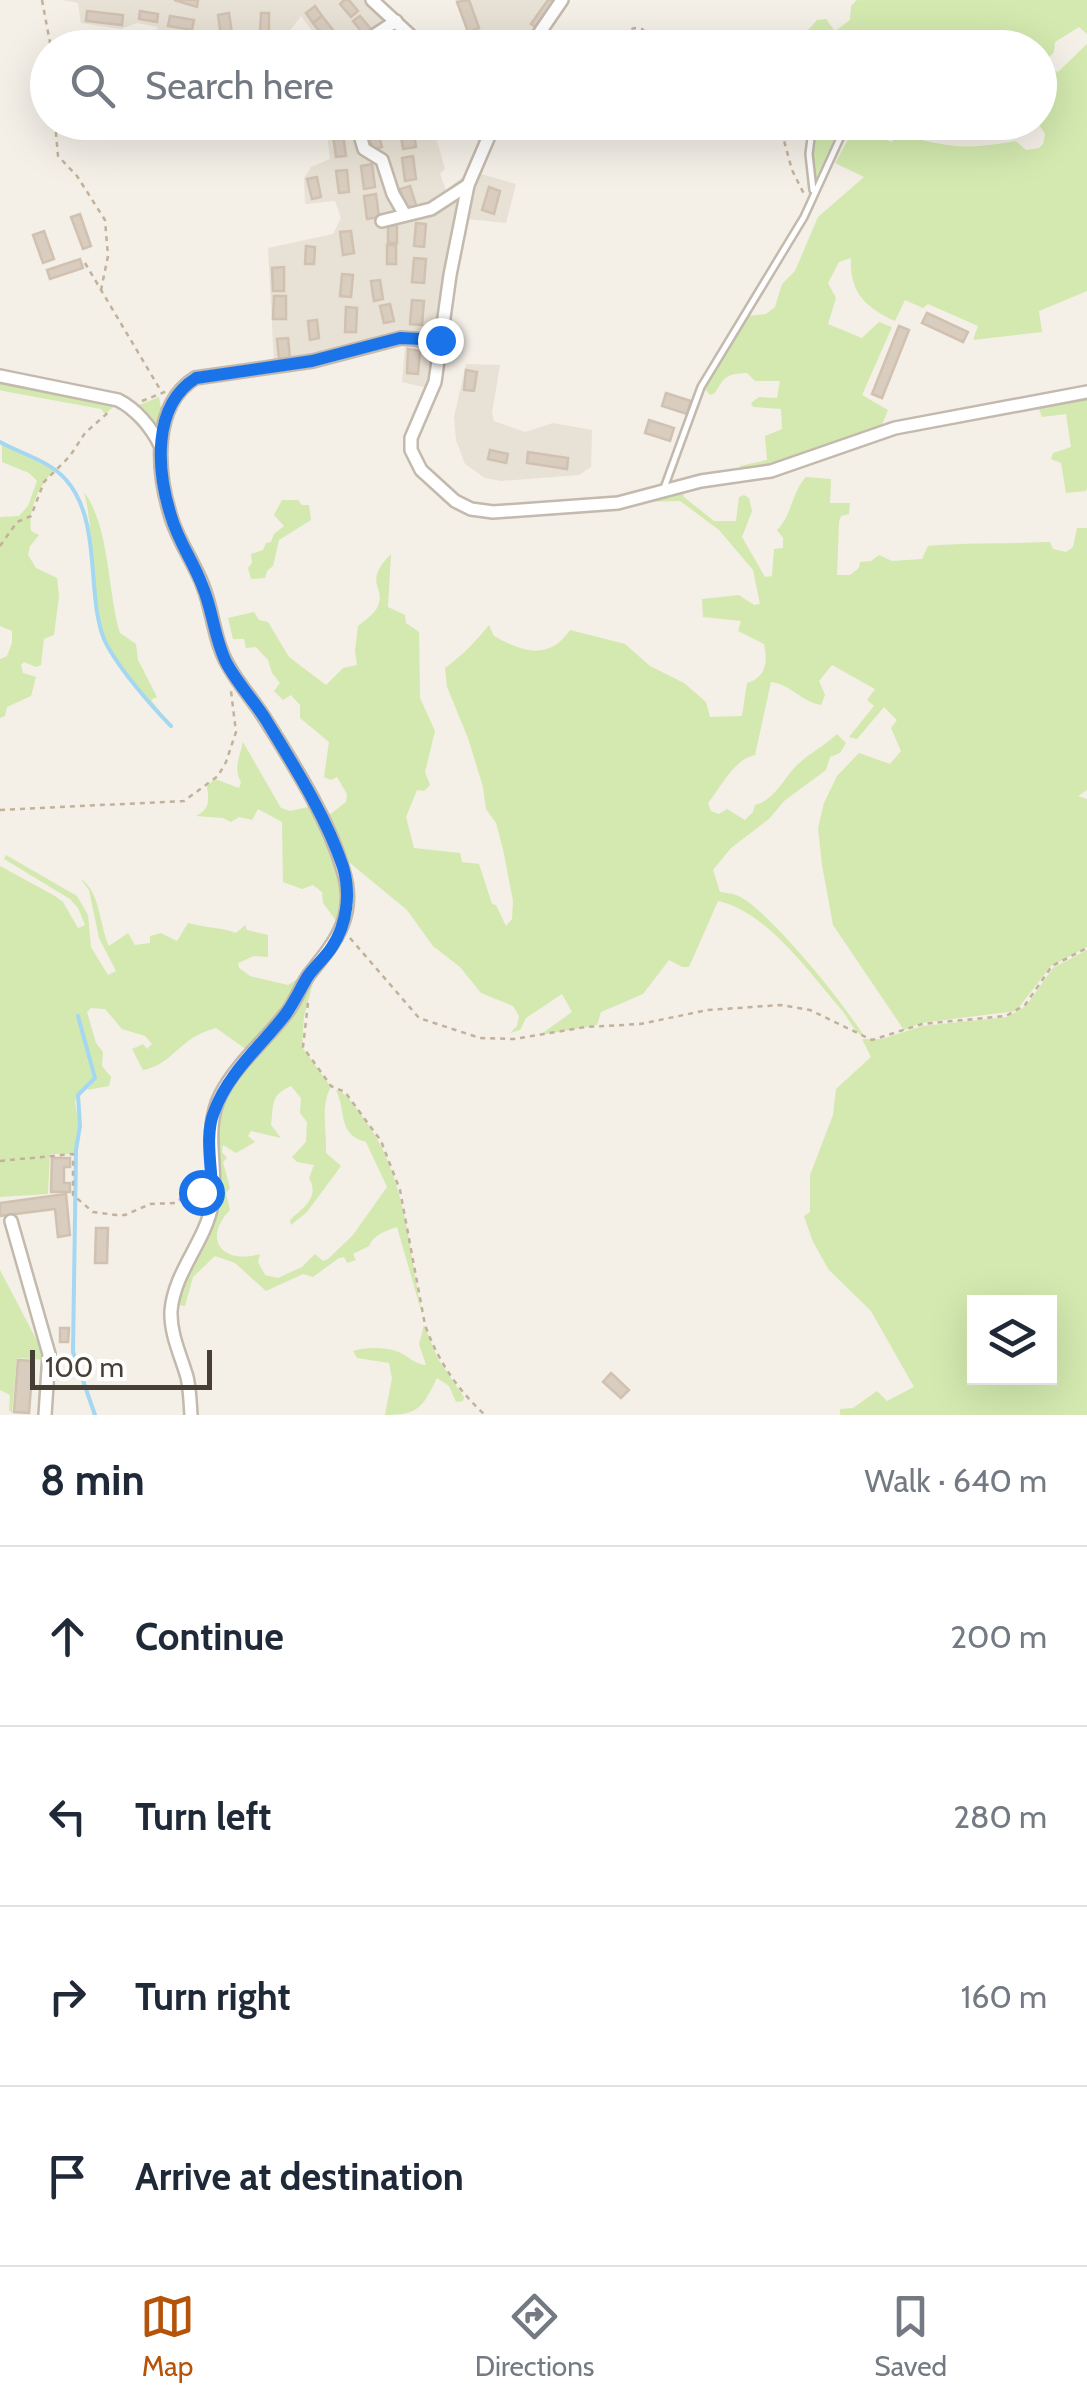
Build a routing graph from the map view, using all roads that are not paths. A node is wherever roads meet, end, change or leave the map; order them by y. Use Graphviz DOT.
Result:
graph roads {
  1 [pos="372,0"];
  2 [pos="562,0"];
  3 [pos="396,21"];
  4 [pos="382,30"];
  5 [pos="405,30"];
  6 [pos="541,30"];
  7 [pos="361,140"];
  8 [pos="487,140"];
  9 [pos="810,140"];
  10 [pos="839,140"];
  11 [pos="468,186"];
  12 [pos="814,194"];
  13 [pos="405,215"];
  14 [pos="382,221"];
  15 [pos="440,340"];
  16 [pos="0,376"];
  17 [pos="1087,392"];
  18 [pos="160,445"];
  19 [pos="663,491"];
  20 [pos="11,1220"];
  21 [pos="45,1415"];
  22 [pos="190,1415"];
  1 -- 3 [label="street"];
  2 -- 6 [label="street"];
  3 -- 4 [label="street"];
  3 -- 5 [label="street"];
  7 -- 13 [label="street"];
  8 -- 11 [label="street"];
  9 -- 12 [label="lane"];
  10 -- 12 [label="lane"];
  11 -- 13 [label="street"];
  11 -- 15 [label="street"];
  12 -- 19 [label="lane"];
  13 -- 14 [label="street"];
  15 -- 18 [label="street"];
  15 -- 19 [label="street"];
  16 -- 18 [label="street"];
  17 -- 19 [label="street"];
  18 -- 22 [label="street"];
  20 -- 21 [label="street"];
}
